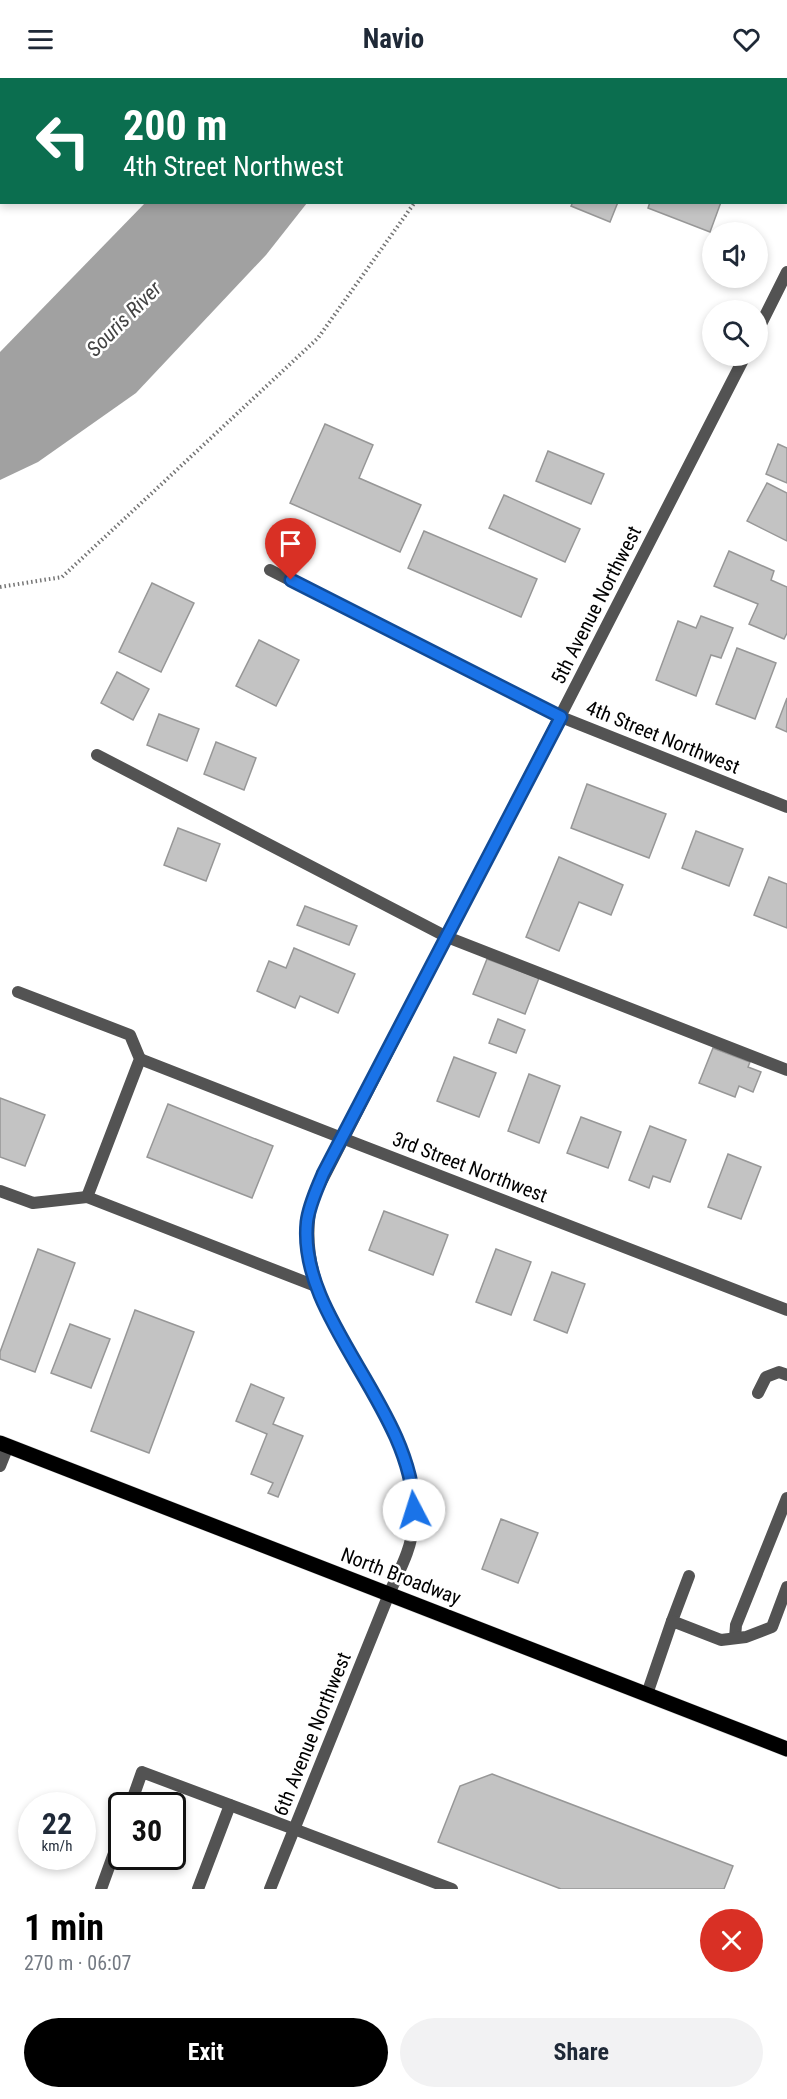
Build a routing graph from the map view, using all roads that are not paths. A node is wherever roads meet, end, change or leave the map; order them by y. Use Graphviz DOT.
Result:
graph roads {
  1 [pos="787,272"];
  2 [pos="768,310"];
  3 [pos="740,366"];
  4 [pos="270,570"];
  5 [pos="561,717"];
  6 [pos="97,755"];
  7 [pos="787,807"];
  8 [pos="447,937"];
  9 [pos="18,992"];
  10 [pos="140,1059"];
  11 [pos="787,1070"];
  12 [pos="342,1138"];
  13 [pos="0,1191"];
  14 [pos="87,1197"];
  15 [pos="318,1287"];
  16 [pos="787,1310"];
  17 [pos="787,1375"];
  18 [pos="758,1393"];
  19 [pos="4,1444"];
  20 [pos="0,1466"];
  21 [pos="787,1498"];
  22 [pos="689,1576"];
  23 [pos="787,1587"];
  24 [pos="389,1594"];
  25 [pos="672,1621"];
  26 [pos="735,1638"];
  27 [pos="647,1694"];
  28 [pos="787,1749"];
  29 [pos="135,1792"];
  30 [pos="230,1805"];
  31 [pos="294,1829"];
  32 [pos="108,1870"];
  33 [pos="101,1889"];
  34 [pos="198,1889"];
  35 [pos="270,1889"];
  36 [pos="452,1889"];
  1 -- 2 [label="street"];
  3 -- 5 [label="street, 5th Avenue Northwest"];
  4 -- 5 [label="street, 4th Street Northwest"];
  5 -- 7 [label="street, 4th Street Northwest"];
  5 -- 8 [label="street, 5th Avenue Northwest"];
  6 -- 8 [label="street"];
  8 -- 11 [label="street"];
  8 -- 12 [label="street, 5th Avenue Northwest"];
  9 -- 10 [label="street"];
  10 -- 12 [label="street, 3rd Street Northwest"];
  10 -- 14 [label="street"];
  12 -- 15 [label="street, 5th Avenue Northwest"];
  12 -- 16 [label="street, 3rd Street Northwest"];
  13 -- 14 [label="street"];
  14 -- 15 [label="street"];
  15 -- 24 [label="street, 5th Avenue Northwest"];
  17 -- 18 [label="street"];
  19 -- 20 [label="street"];
  19 -- 24 [label="main road, North Broadway"];
  21 -- 26 [label="street"];
  22 -- 25 [label="street"];
  23 -- 26 [label="street"];
  24 -- 27 [label="main road, North Broadway"];
  24 -- 31 [label="street, 6th Avenue Northwest"];
  25 -- 26 [label="street"];
  25 -- 27 [label="street"];
  27 -- 28 [label="main road, North Broadway"];
  29 -- 30 [label="street"];
  30 -- 31 [label="street"];
  30 -- 34 [label="street"];
  31 -- 35 [label="street, 6th Avenue Northwest"];
  31 -- 36 [label="street"];
  32 -- 33 [label="street"];
}
